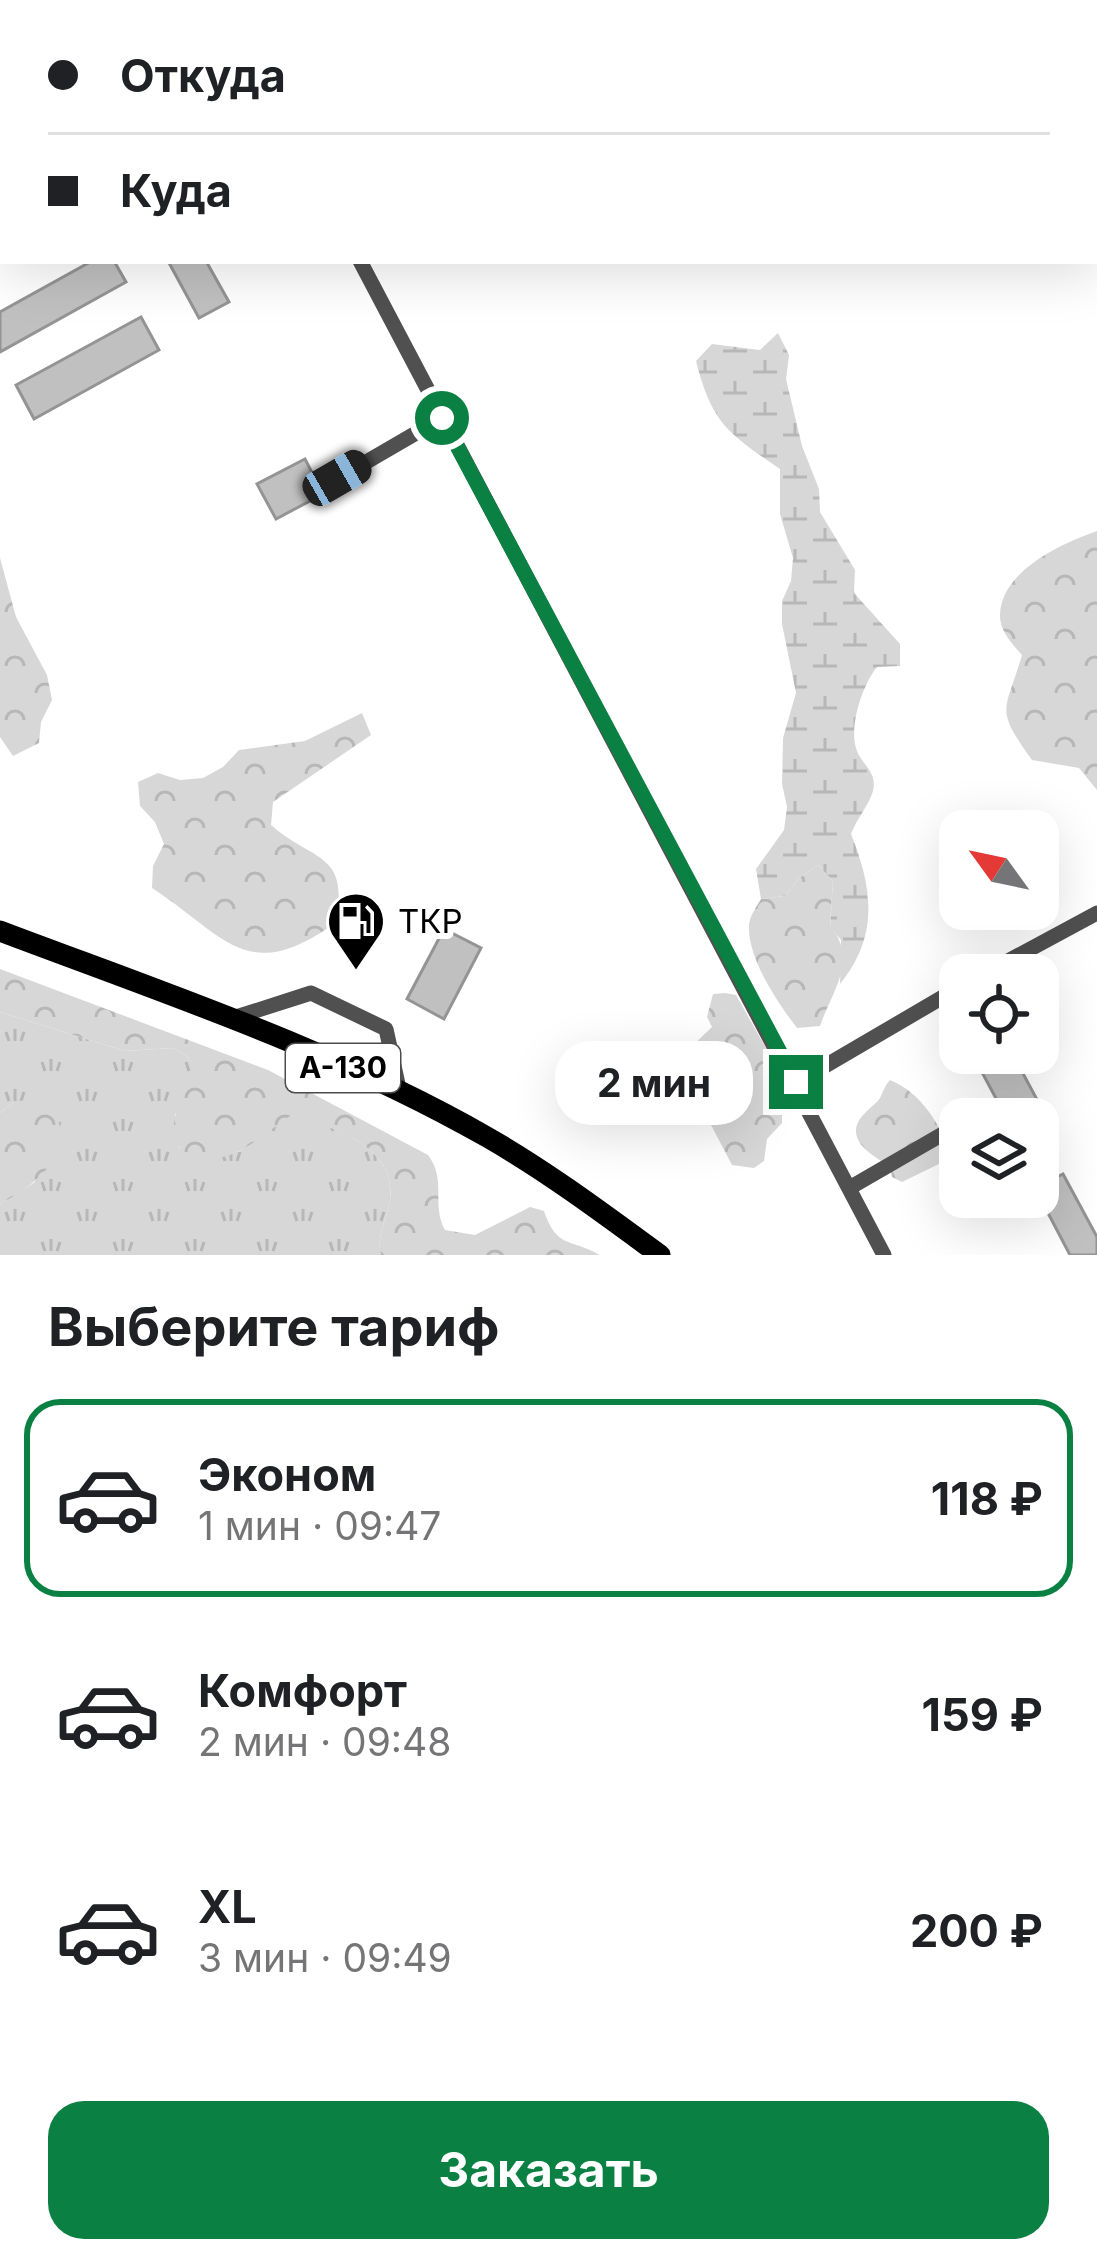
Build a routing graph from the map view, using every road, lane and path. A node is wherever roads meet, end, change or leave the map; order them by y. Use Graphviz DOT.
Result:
graph roads {
  1 [pos="362,264"];
  2 [pos="442,418"];
  3 [pos="337,478"];
  4 [pos="1097,913"];
  5 [pos="0,932"];
  6 [pos="1021,954"];
  7 [pos="939,999"];
  8 [pos="232,1018"];
  9 [pos="796,1082"];
  10 [pos="400,1093"];
  11 [pos="939,1136"];
  12 [pos="851,1187"];
  13 [pos="661,1255"];
  14 [pos="884,1255"];
  1 -- 2 [label="street"];
  2 -- 3 [label="street"];
  2 -- 9 [label="street"];
  4 -- 6 [label="street"];
  5 -- 8 [label="highway, А-130"];
  7 -- 9 [label="street"];
  8 -- 10 [label="highway, А-130"];
  8 -- 10 [label="street"];
  9 -- 12 [label="street"];
  10 -- 13 [label="highway, А-130"];
  11 -- 12 [label="street"];
  12 -- 14 [label="street"];
}
